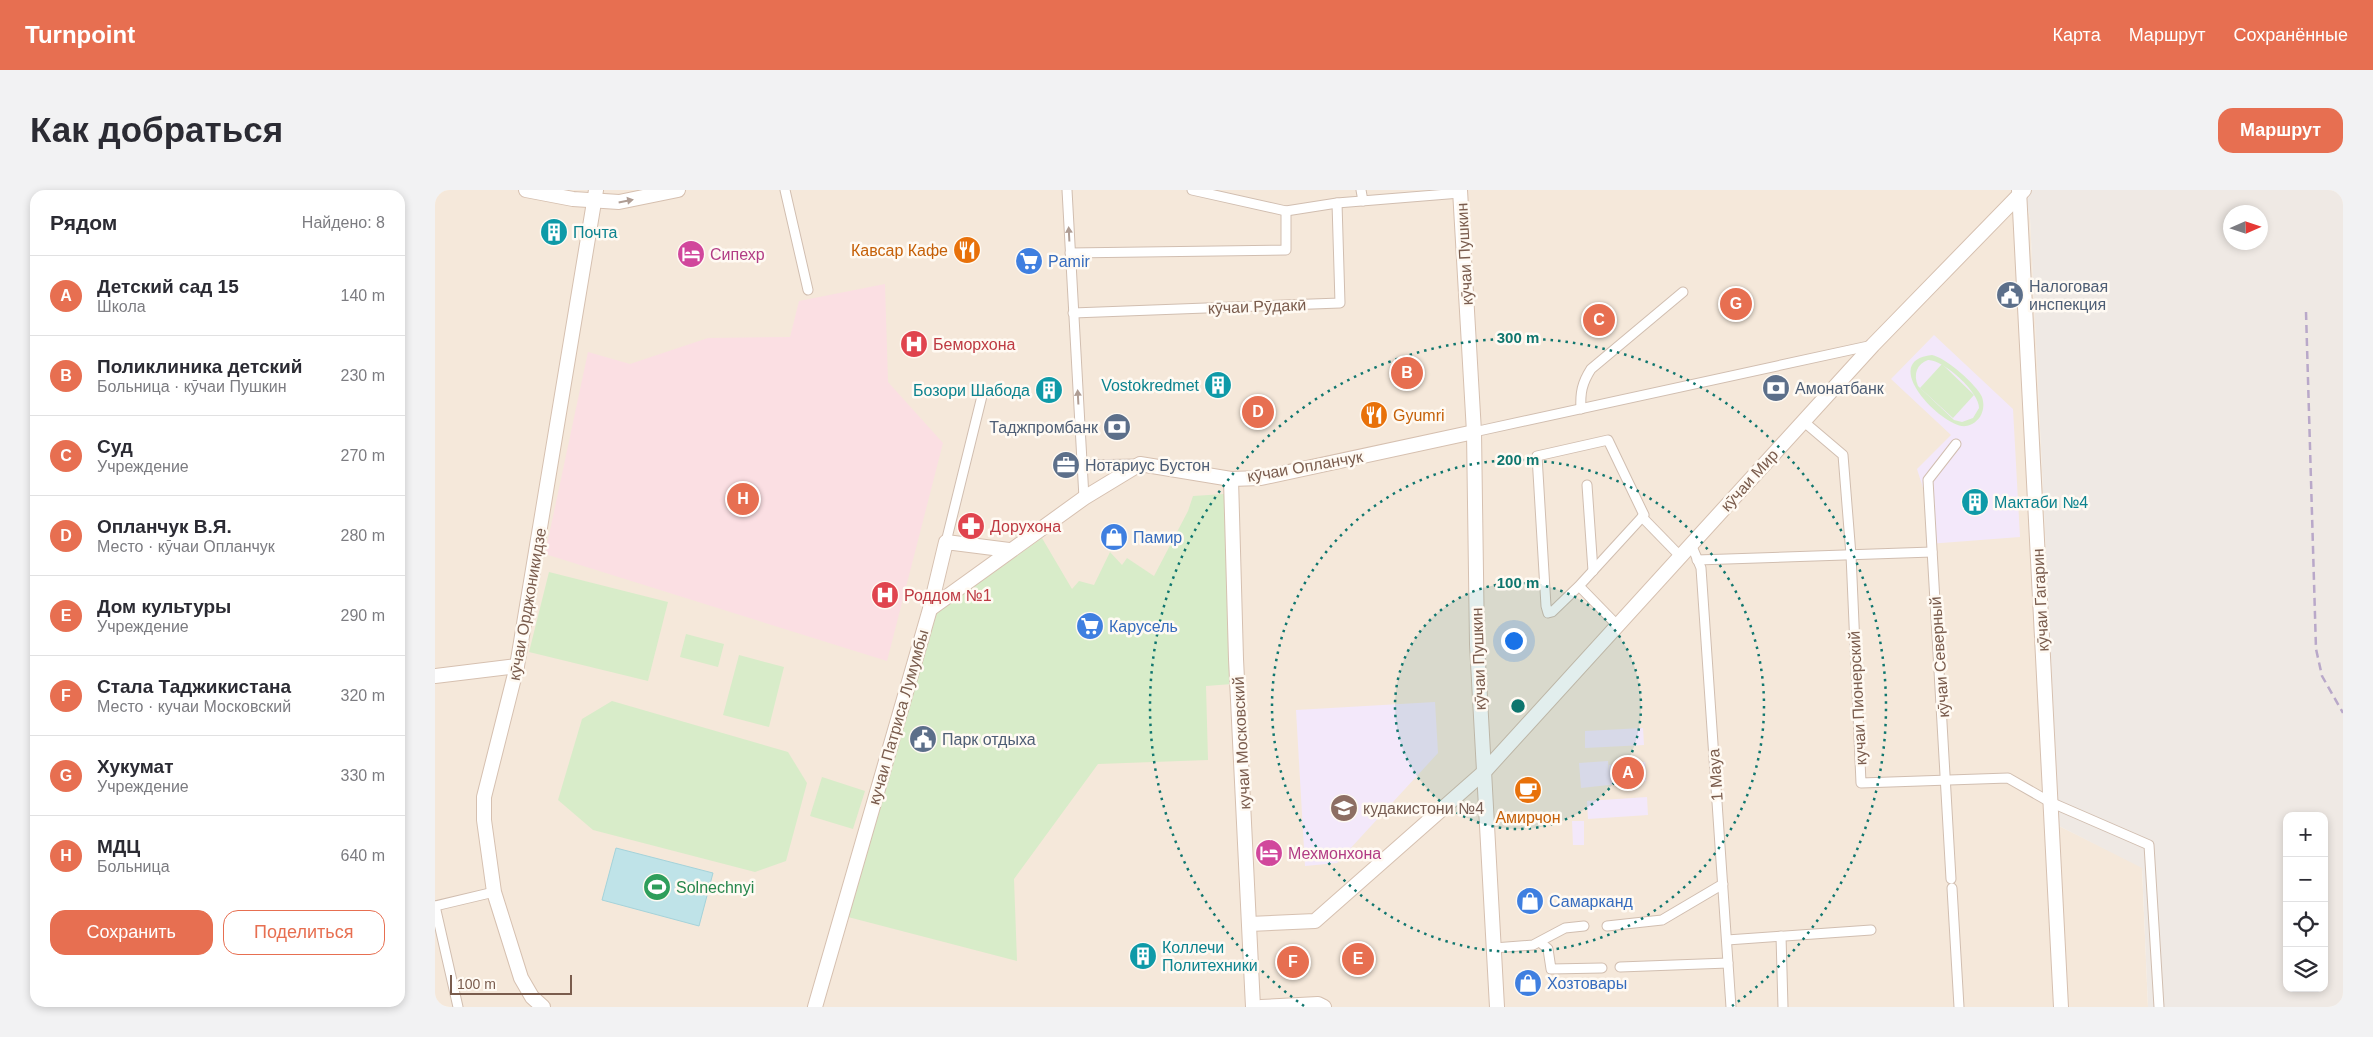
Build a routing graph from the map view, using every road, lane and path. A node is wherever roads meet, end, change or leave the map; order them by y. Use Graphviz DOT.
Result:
graph roads {
  1 [pos="526,190"];
  2 [pos="678,190"];
  3 [pos="785,190"];
  4 [pos="1067,190"];
  5 [pos="1192,190"];
  6 [pos="1361,190"];
  7 [pos="2021,191"];
  8 [pos="1460,192"];
  9 [pos="595,196"];
  10 [pos="1363,201"];
  11 [pos="1337,203"];
  12 [pos="1286,212"];
  13 [pos="1070,253"];
  14 [pos="808,290"];
  15 [pos="1683,292"];
  16 [pos="1073,313"];
  17 [pos="1873,344"];
  18 [pos="982,396"];
  19 [pos="1581,409"];
  20 [pos="1803,421"];
  21 [pos="1473,432"];
  22 [pos="1956,444"];
  23 [pos="1140,464"];
  24 [pos="1082,466"];
  25 [pos="1231,479"];
  26 [pos="1587,485"];
  27 [pos="1084,498"];
  28 [pos="1641,517"];
  29 [pos="946,542"];
  30 [pos="1691,544"];
  31 [pos="1009,550"];
  32 [pos="1932,552"];
  33 [pos="1851,554"];
  34 [pos="1680,556"];
  35 [pos="1697,560"];
  36 [pos="1593,571"];
  37 [pos="1579,586"];
  38 [pos="929,609"];
  39 [pos="1617,625"];
  40 [pos="517,666"];
  41 [pos="435,676"];
  42 [pos="1483,772"];
  43 [pos="1947,780"];
  44 [pos="2050,802"];
  45 [pos="1723,884"];
  46 [pos="494,892"];
  47 [pos="435,906"];
  48 [pos="1249,924"];
  49 [pos="1584,926"];
  50 [pos="1607,926"];
  51 [pos="1871,930"];
  52 [pos="1781,936"];
  53 [pos="1727,940"];
  54 [pos="1540,942"];
  55 [pos="1494,948"];
  56 [pos="1728,963"];
  57 [pos="1620,967"];
  58 [pos="1602,968"];
  59 [pos="1321,1005"];
  60 [pos="458,1007"];
  61 [pos="543,1007"];
  62 [pos="815,1007"];
  63 [pos="1253,1007"];
  64 [pos="1261,1007"];
  65 [pos="1497,1007"];
  66 [pos="1731,1007"];
  67 [pos="1783,1007"];
  68 [pos="1959,1007"];
  69 [pos="2061,1007"];
  70 [pos="2159,1007"];
  1 -- 9 [label="street"];
  9 -- 2 [label="street, one-way"];
  3 -- 14 [label="street"];
  13 -- 4 [label="street, one-way"];
  5 -- 12 [label="street"];
  6 -- 10 [label="street"];
  7 -- 17 [label="street, кӯчаи Мир"];
  7 -- 44 [label="street, кӯчаи Гагарин"];
  8 -- 10 [label="street"];
  8 -- 21 [label="street, кӯчаи Пушкин"];
  9 -- 40 [label="street, кӯчаи Орджоникидзе"];
  10 -- 11 [label="street"];
  11 -- 12 [label="street"];
  11 -- 16 [label="street, кӯчаи Рӯдакӣ"];
  12 -- 13 [label="street"];
  13 -- 16 [label="street"];
  15 -- 19 [label="street"];
  24 -- 16 [label="street, one-way"];
  17 -- 19 [label="street"];
  17 -- 20 [label="street, кӯчаи Мир"];
  18 -- 29 [label="street, кучаи Патриса Лумумбы"];
  19 -- 21 [label="street"];
  20 -- 30 [label="street, кӯчаи Мир"];
  20 -- 33 [label="street, кучаи Пионерский"];
  21 -- 25 [label="street, кӯчаи Опланчук"];
  21 -- 42 [label="street, кӯчаи Пушкин"];
  22 -- 32 [label="street, кӯчаи Северный"];
  23 -- 24 [label="street"];
  23 -- 25 [label="street, кӯчаи Опланчук"];
  23 -- 27 [label="street"];
  24 -- 27 [label="street"];
  25 -- 48 [label="street, кучаи Московский"];
  26 -- 36 [label="street"];
  27 -- 31 [label="street"];
  28 -- 34 [label="street"];
  28 -- 36 [label="street"];
  28 -- 37 [label="street"];
  29 -- 31 [label="street"];
  29 -- 38 [label="street, кучаи Патриса Лумумбы"];
  30 -- 34 [label="street, кӯчаи Мир"];
  30 -- 35 [label="street, 1 Maya"];
  31 -- 38 [label="street"];
  32 -- 33 [label="street"];
  32 -- 43 [label="street, кӯчаи Северный"];
  33 -- 35 [label="street"];
  33 -- 43 [label="street, кучаи Пионерский"];
  34 -- 39 [label="street, кӯчаи Мир"];
  35 -- 45 [label="street, 1 Maya"];
  36 -- 37 [label="street"];
  37 -- 39 [label="street"];
  38 -- 62 [label="street, кучаи Патриса Лумумбы"];
  39 -- 42 [label="street, кӯчаи Мир"];
  40 -- 41 [label="street"];
  40 -- 46 [label="street, кӯчаи Орджоникидзе"];
  42 -- 48 [label="street"];
  42 -- 55 [label="street, кӯчаи Пушкин"];
  43 -- 44 [label="street, кучаи Пионерский"];
  43 -- 68 [label="street, кӯчаи Северный"];
  44 -- 69 [label="street, кӯчаи Гагарин"];
  44 -- 70 [label="street, кучаи Пионерский"];
  45 -- 50 [label="street"];
  45 -- 53 [label="street, 1 Maya"];
  46 -- 47 [label="street"];
  46 -- 61 [label="street, кӯчаи Орджоникидзе"];
  47 -- 60 [label="street"];
  48 -- 63 [label="street, кучаи Московский"];
  49 -- 54 [label="street"];
  51 -- 52 [label="street"];
  52 -- 53 [label="street"];
  52 -- 67 [label="street"];
  53 -- 56 [label="street, 1 Maya"];
  54 -- 55 [label="street"];
  54 -- 58 [label="street"];
  55 -- 65 [label="street, кӯчаи Пушкин"];
  56 -- 57 [label="street"];
  56 -- 66 [label="street, 1 Maya"];
  59 -- 64 [label="street"];
}
